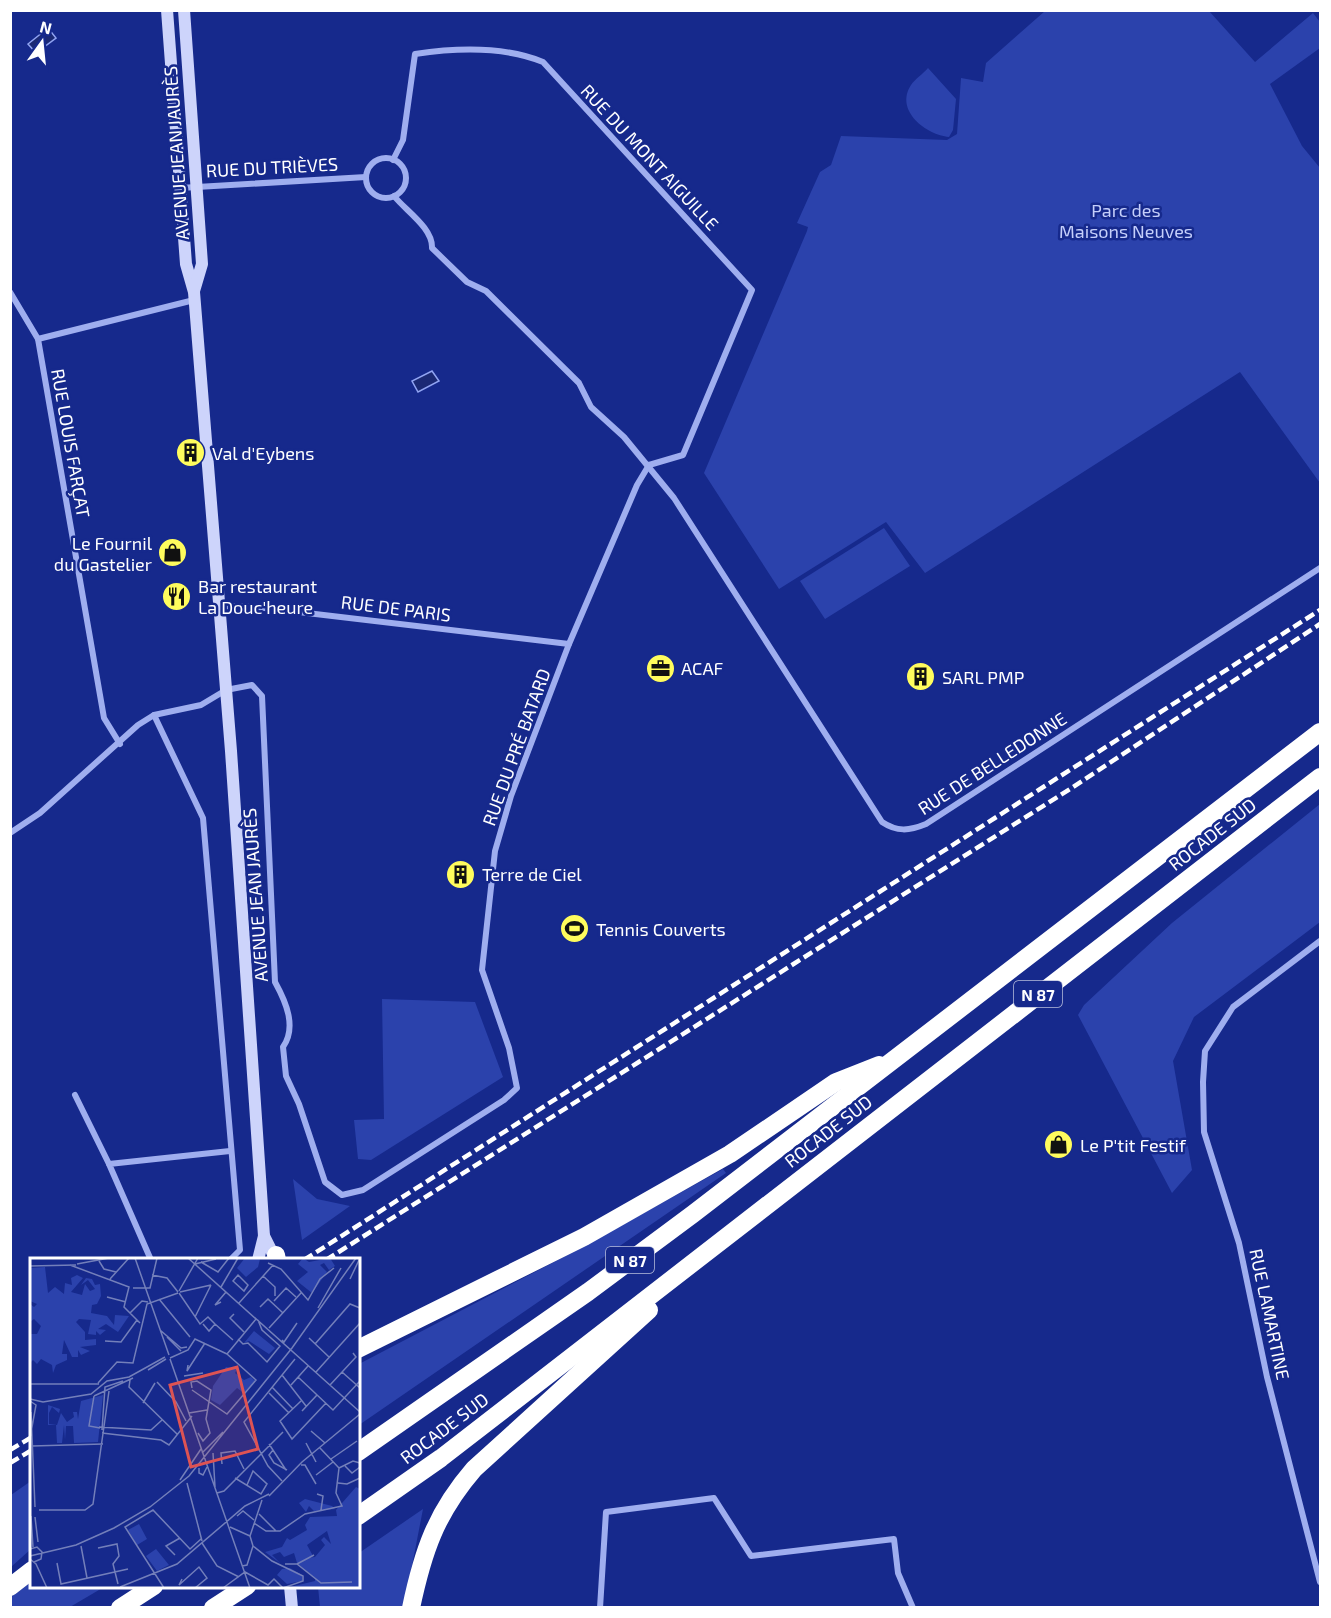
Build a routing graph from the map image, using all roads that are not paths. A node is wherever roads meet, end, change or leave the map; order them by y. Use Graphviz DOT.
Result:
graph roads {
  1 [pos="167,10"];
  2 [pos="184,10"];
  3 [pos="393,160"];
  4 [pos="366,177"];
  5 [pos="195,187"];
  6 [pos="179,188"];
  7 [pos="394,196"];
  8 [pos="10,292"];
  9 [pos="194,296"];
  10 [pos="38,339"];
  11 [pos="649,465"];
  12 [pos="1320,568"];
  13 [pos="219,606"];
  14 [pos="568,644"];
  15 [pos="226,690"];
  16 [pos="154,715"];
  17 [pos="1320,732"];
  18 [pos="120,744"];
  19 [pos="1320,777"];
  20 [pos="10,833"];
  21 [pos="1320,941"];
  22 [pos="895,1059"];
  23 [pos="517,1088"];
  24 [pos="75,1095"];
  25 [pos="230,1151"];
  26 [pos="109,1164"];
  27 [pos="757,1212"];
  28 [pos="264,1236"];
  29 [pos="150,1258"];
  30 [pos="232,1258"];
  31 [pos="258,1258"];
  32 [pos="277,1258"];
  33 [pos="399,1328"];
  34 [pos="360,1333"];
  35 [pos="360,1348"];
  36 [pos="360,1451"];
  37 [pos="360,1515"];
  38 [pos="30,1572"];
  39 [pos="1320,1582"];
  40 [pos="10,1587"];
  41 [pos="152,1588"];
  42 [pos="245,1588"];
  43 [pos="260,1588"];
  44 [pos="290,1588"];
  45 [pos="120,1608"];
  46 [pos="213,1608"];
  47 [pos="232,1608"];
  48 [pos="292,1608"];
  49 [pos="411,1608"];
  50 [pos="600,1608"];
  51 [pos="913,1608"];
  1 -- 6 [label="main road, AVENUE JEAN JAURÈS"];
  2 -- 5 [label="main road, AVENUE JEAN JAURÈS"];
  3 -- 4 [label="street"];
  3 -- 7 [label="street"];
  3 -- 11 [label="street, RUE DU MONT AIGUILLE"];
  4 -- 5 [label="street, RUE DU TRIÈVES"];
  4 -- 7 [label="street"];
  5 -- 6 [label="street, RUE DU TRIÈVES"];
  5 -- 9 [label="main road, AVENUE JEAN JAURÈS"];
  6 -- 9 [label="main road, AVENUE JEAN JAURÈS"];
  7 -- 11 [label="street"];
  8 -- 10 [label="street, RUE LOUIS FARÇAT"];
  9 -- 10 [label="street"];
  9 -- 13 [label="main road, AVENUE JEAN JAURÈS"];
  10 -- 18 [label="street, RUE LOUIS FARÇAT"];
  11 -- 12 [label="street, RUE DE BELLEDONNE"];
  11 -- 14 [label="street, RUE DU PRÉ BATARD"];
  13 -- 14 [label="street, RUE DE PARIS"];
  13 -- 15 [label="main road, AVENUE JEAN JAURÈS"];
  14 -- 23 [label="street, RUE DU PRÉ BATARD"];
  15 -- 16 [label="street"];
  15 -- 23 [label="street, AVENUE JEAN JAURÈS"];
  15 -- 28 [label="main road, AVENUE JEAN JAURÈS"];
  16 -- 18 [label="street"];
  16 -- 25 [label="street"];
  17 -- 22 [label="highway, ROCADE SUD / N 87"];
  18 -- 20 [label="street"];
  19 -- 27 [label="highway, ROCADE SUD / N 87"];
  21 -- 39 [label="street, RUE LAMARTINE"];
  22 -- 33 [label="highway"];
  22 -- 36 [label="highway, ROCADE SUD / N 87"];
  24 -- 26 [label="street"];
  25 -- 26 [label="street"];
  25 -- 30 [label="street"];
  26 -- 29 [label="street"];
  27 -- 37 [label="highway, ROCADE SUD / N 87"];
  27 -- 49 [label="highway"];
  28 -- 31 [label="main road"];
  28 -- 32 [label="main road, AVENUE JEAN JAURÈS"];
  33 -- 34 [label="highway"];
  33 -- 35 [label="highway"];
  38 -- 40 [label="highway"];
  41 -- 45 [label="highway"];
  42 -- 46 [label="highway"];
  43 -- 47 [label="highway"];
  44 -- 48 [label="main road"];
  50 -- 51 [label="street"];
}
